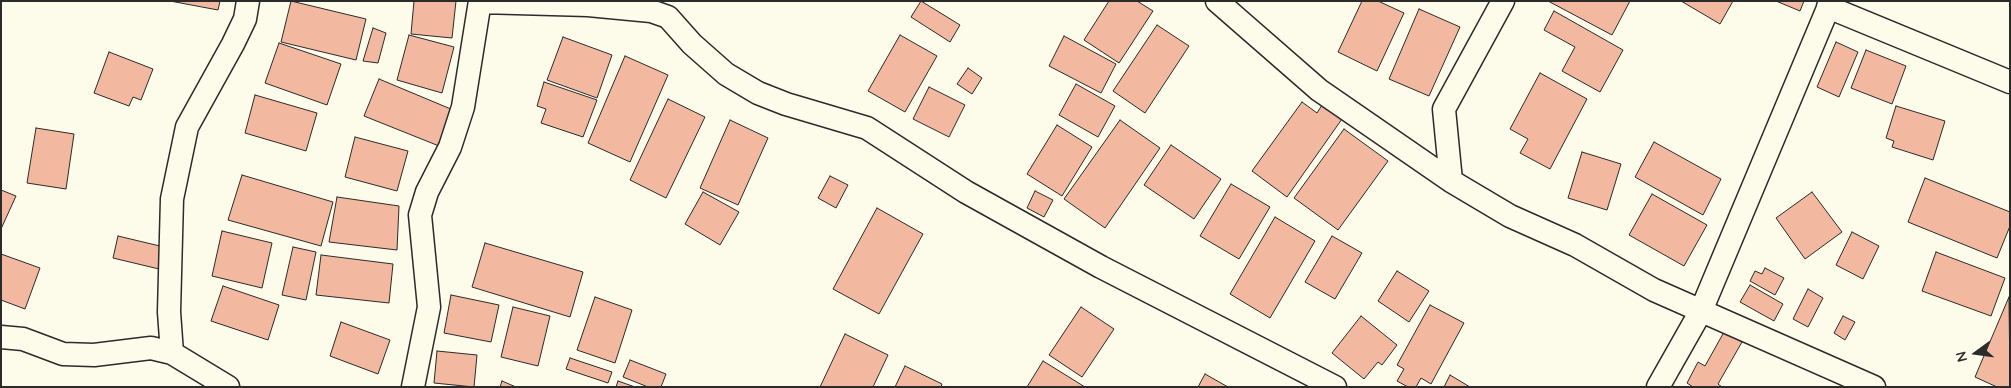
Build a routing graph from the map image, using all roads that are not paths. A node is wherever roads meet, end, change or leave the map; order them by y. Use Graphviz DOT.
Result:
graph roads {
  1 [pos="248,1"];
  2 [pos="1217,1"];
  3 [pos="1502,1"];
  4 [pos="480,2"];
  5 [pos="1830,4"];
  6 [pos="2010,82"];
  7 [pos="1451,181"];
  8 [pos="1701,311"];
  9 [pos="1,337"];
  10 [pos="172,353"];
  11 [pos="228,387"];
  12 [pos="413,387"];
  13 [pos="1335,387"];
  14 [pos="1658,387"];
  15 [pos="1874,387"];
  1 -- 10 [label="street"];
  2 -- 7 [label="street"];
  3 -- 7 [label="street"];
  4 -- 12 [label="street"];
  4 -- 13 [label="street"];
  5 -- 6 [label="street"];
  5 -- 8 [label="street"];
  7 -- 8 [label="street"];
  8 -- 14 [label="street"];
  8 -- 15 [label="street"];
  9 -- 10 [label="street"];
  10 -- 11 [label="street"];
}
